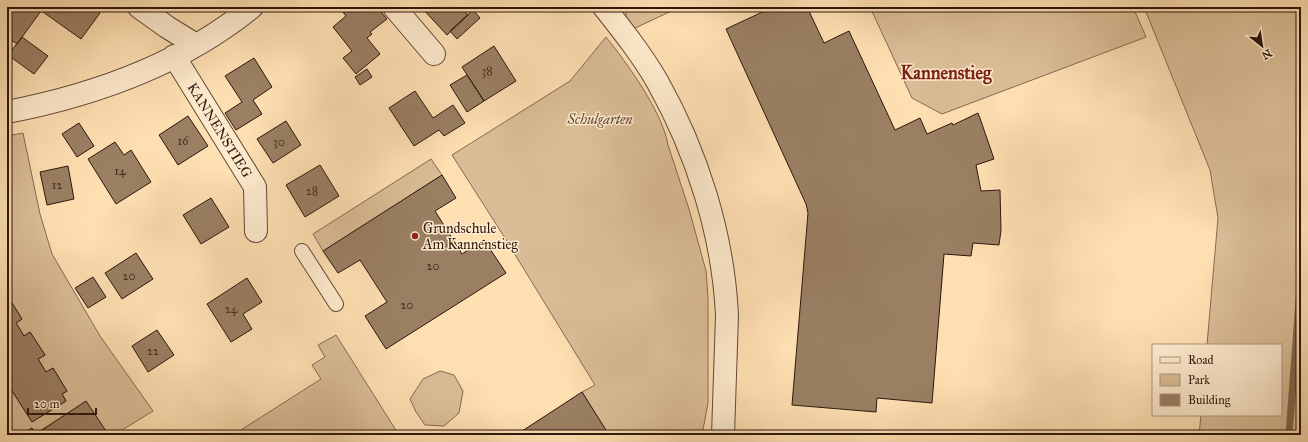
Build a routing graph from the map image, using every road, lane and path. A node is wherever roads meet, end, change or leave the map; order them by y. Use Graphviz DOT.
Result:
graph roads {
  1 [pos="139,7"];
  2 [pos="252,7"];
  3 [pos="394,7"];
  4 [pos="604,7"];
  5 [pos="196,45"];
  6 [pos="434,54"];
  7 [pos="174,56"];
  8 [pos="7,112"];
  9 [pos="256,231"];
  10 [pos="302,251"];
  11 [pos="336,304"];
  12 [pos="723,435"];
  1 -- 5 [label="street"];
  2 -- 5 [label="street"];
  3 -- 6 [label="street"];
  4 -- 12 [label="street"];
  5 -- 7 [label="street"];
  7 -- 8 [label="street"];
  7 -- 9 [label="street, KANNENSTIEG"];
  10 -- 11 [label="lane"];
}
